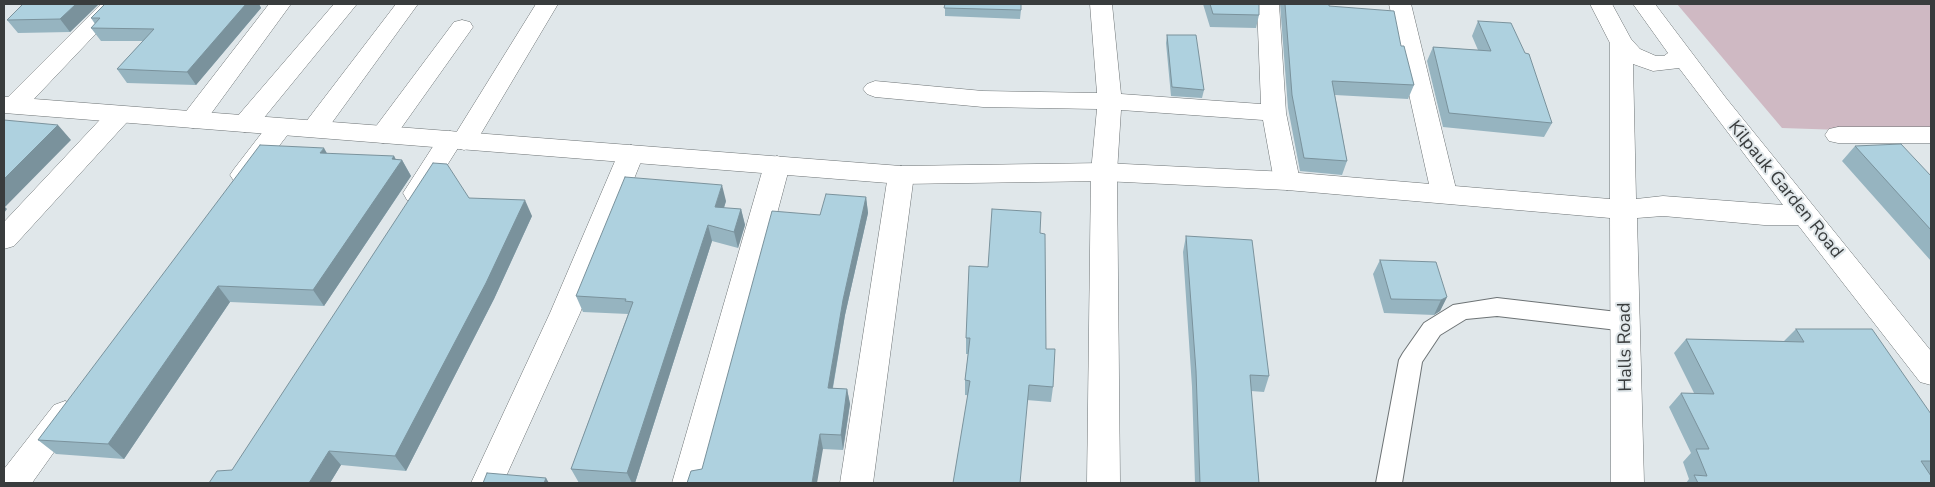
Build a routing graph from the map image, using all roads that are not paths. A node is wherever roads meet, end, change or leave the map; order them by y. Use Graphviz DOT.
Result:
graph roads {
  1 [pos="113,4"];
  2 [pos="280,4"];
  3 [pos="346,4"];
  4 [pos="407,4"];
  5 [pos="547,4"];
  6 [pos="1101,4"];
  7 [pos="1268,4"];
  8 [pos="1400,4"];
  9 [pos="1601,4"];
  10 [pos="1644,4"];
  11 [pos="462,27"];
  12 [pos="1621,43"];
  13 [pos="1680,54"];
  14 [pos="875,89"];
  15 [pos="1110,101"];
  16 [pos="9,105"];
  17 [pos="1274,113"];
  18 [pos="119,116"];
  19 [pos="193,120"];
  20 [pos="245,124"];
  21 [pos="280,127"];
  22 [pos="314,129"];
  23 [pos="382,135"];
  24 [pos="1838,135"];
  25 [pos="1931,135"];
  26 [pos="457,140"];
  27 [pos="631,154"];
  28 [pos="777,166"];
  29 [pos="1104,172"];
  30 [pos="901,176"];
  31 [pos="1287,181"];
  32 [pos="1444,193"];
  33 [pos="226,198"];
  34 [pos="1625,210"];
  35 [pos="401,215"];
  36 [pos="1805,215"];
  37 [pos="4,239"];
  38 [pos="1626,322"];
  39 [pos="1921,347"];
  40 [pos="1931,373"];
  41 [pos="78,396"];
  42 [pos="13,483"];
  43 [pos="487,483"];
  44 [pos="688,483"];
  45 [pos="856,483"];
  46 [pos="1104,483"];
  47 [pos="1389,483"];
  48 [pos="1628,483"];
  1 -- 16 [label="street"];
  2 -- 19 [label="street"];
  3 -- 20 [label="street"];
  4 -- 22 [label="street"];
  5 -- 26 [label="street"];
  6 -- 15 [label="street"];
  7 -- 17 [label="street"];
  8 -- 32 [label="street"];
  9 -- 12 [label="street"];
  10 -- 13 [label="street, Kilpauk Garden Road"];
  11 -- 23 [label="street"];
  12 -- 13 [label="street"];
  12 -- 34 [label="street"];
  13 -- 36 [label="street, Kilpauk Garden Road"];
  14 -- 15 [label="street"];
  15 -- 17 [label="street"];
  15 -- 29 [label="street"];
  16 -- 18 [label="street"];
  17 -- 31 [label="street"];
  18 -- 19 [label="street"];
  18 -- 37 [label="street"];
  19 -- 20 [label="street"];
  20 -- 21 [label="street"];
  21 -- 22 [label="street"];
  21 -- 33 [label="street"];
  22 -- 23 [label="street"];
  23 -- 26 [label="street"];
  24 -- 25 [label="street"];
  26 -- 27 [label="street"];
  26 -- 35 [label="street"];
  27 -- 28 [label="street"];
  27 -- 43 [label="street"];
  28 -- 30 [label="street"];
  28 -- 44 [label="street"];
  29 -- 30 [label="street"];
  29 -- 31 [label="street"];
  29 -- 46 [label="street"];
  30 -- 45 [label="street"];
  31 -- 32 [label="street"];
  32 -- 34 [label="street"];
  34 -- 36 [label="street"];
  34 -- 38 [label="street, Halls Road"];
  36 -- 39 [label="street, Kilpauk Garden Road"];
  38 -- 47 [label="lane"];
  38 -- 48 [label="street, Halls Road"];
  39 -- 40 [label="street, Kilpauk Garden Road"];
  41 -- 42 [label="street"];
}
